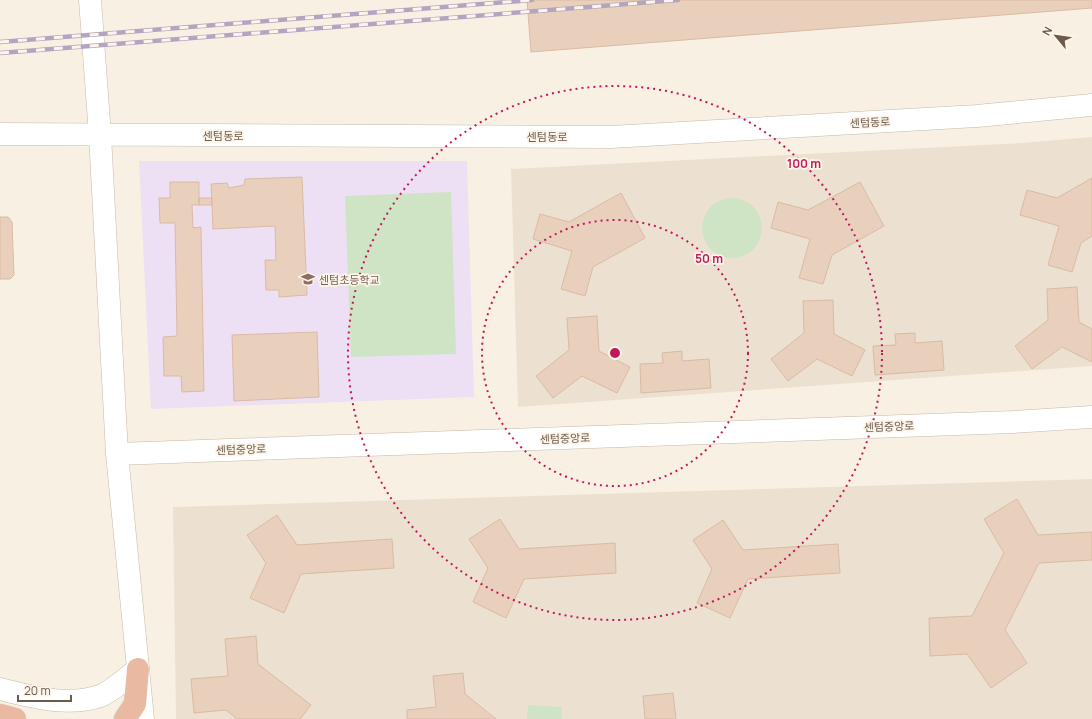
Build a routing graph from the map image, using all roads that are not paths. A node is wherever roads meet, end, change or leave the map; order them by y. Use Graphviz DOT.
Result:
graph roads {
  1 [pos="90,0"];
  2 [pos="1092,105"];
  3 [pos="0,134"];
  4 [pos="100,135"];
  5 [pos="1092,405"];
  6 [pos="1092,417"];
  7 [pos="1013,422"];
  8 [pos="1092,431"];
  9 [pos="117,454"];
  10 [pos="138,669"];
  11 [pos="0,689"];
  12 [pos="0,715"];
  13 [pos="15,719"];
  14 [pos="125,719"];
  15 [pos="144,719"];
  1 -- 4 [label="main road"];
  2 -- 4 [label="main road, 센텀동로"];
  3 -- 4 [label="main road, 센텀동로"];
  4 -- 9 [label="main road"];
  5 -- 7 [label="main road, 센텀중앙로"];
  6 -- 7 [label="main road, 센텀중앙로"];
  7 -- 8 [label="main road, 센텀중앙로"];
  7 -- 9 [label="main road, 센텀중앙로"];
  9 -- 10 [label="main road"];
  10 -- 11 [label="main road"];
  10 -- 14 [label="highway"];
  10 -- 15 [label="main road"];
  12 -- 13 [label="highway"];
}
